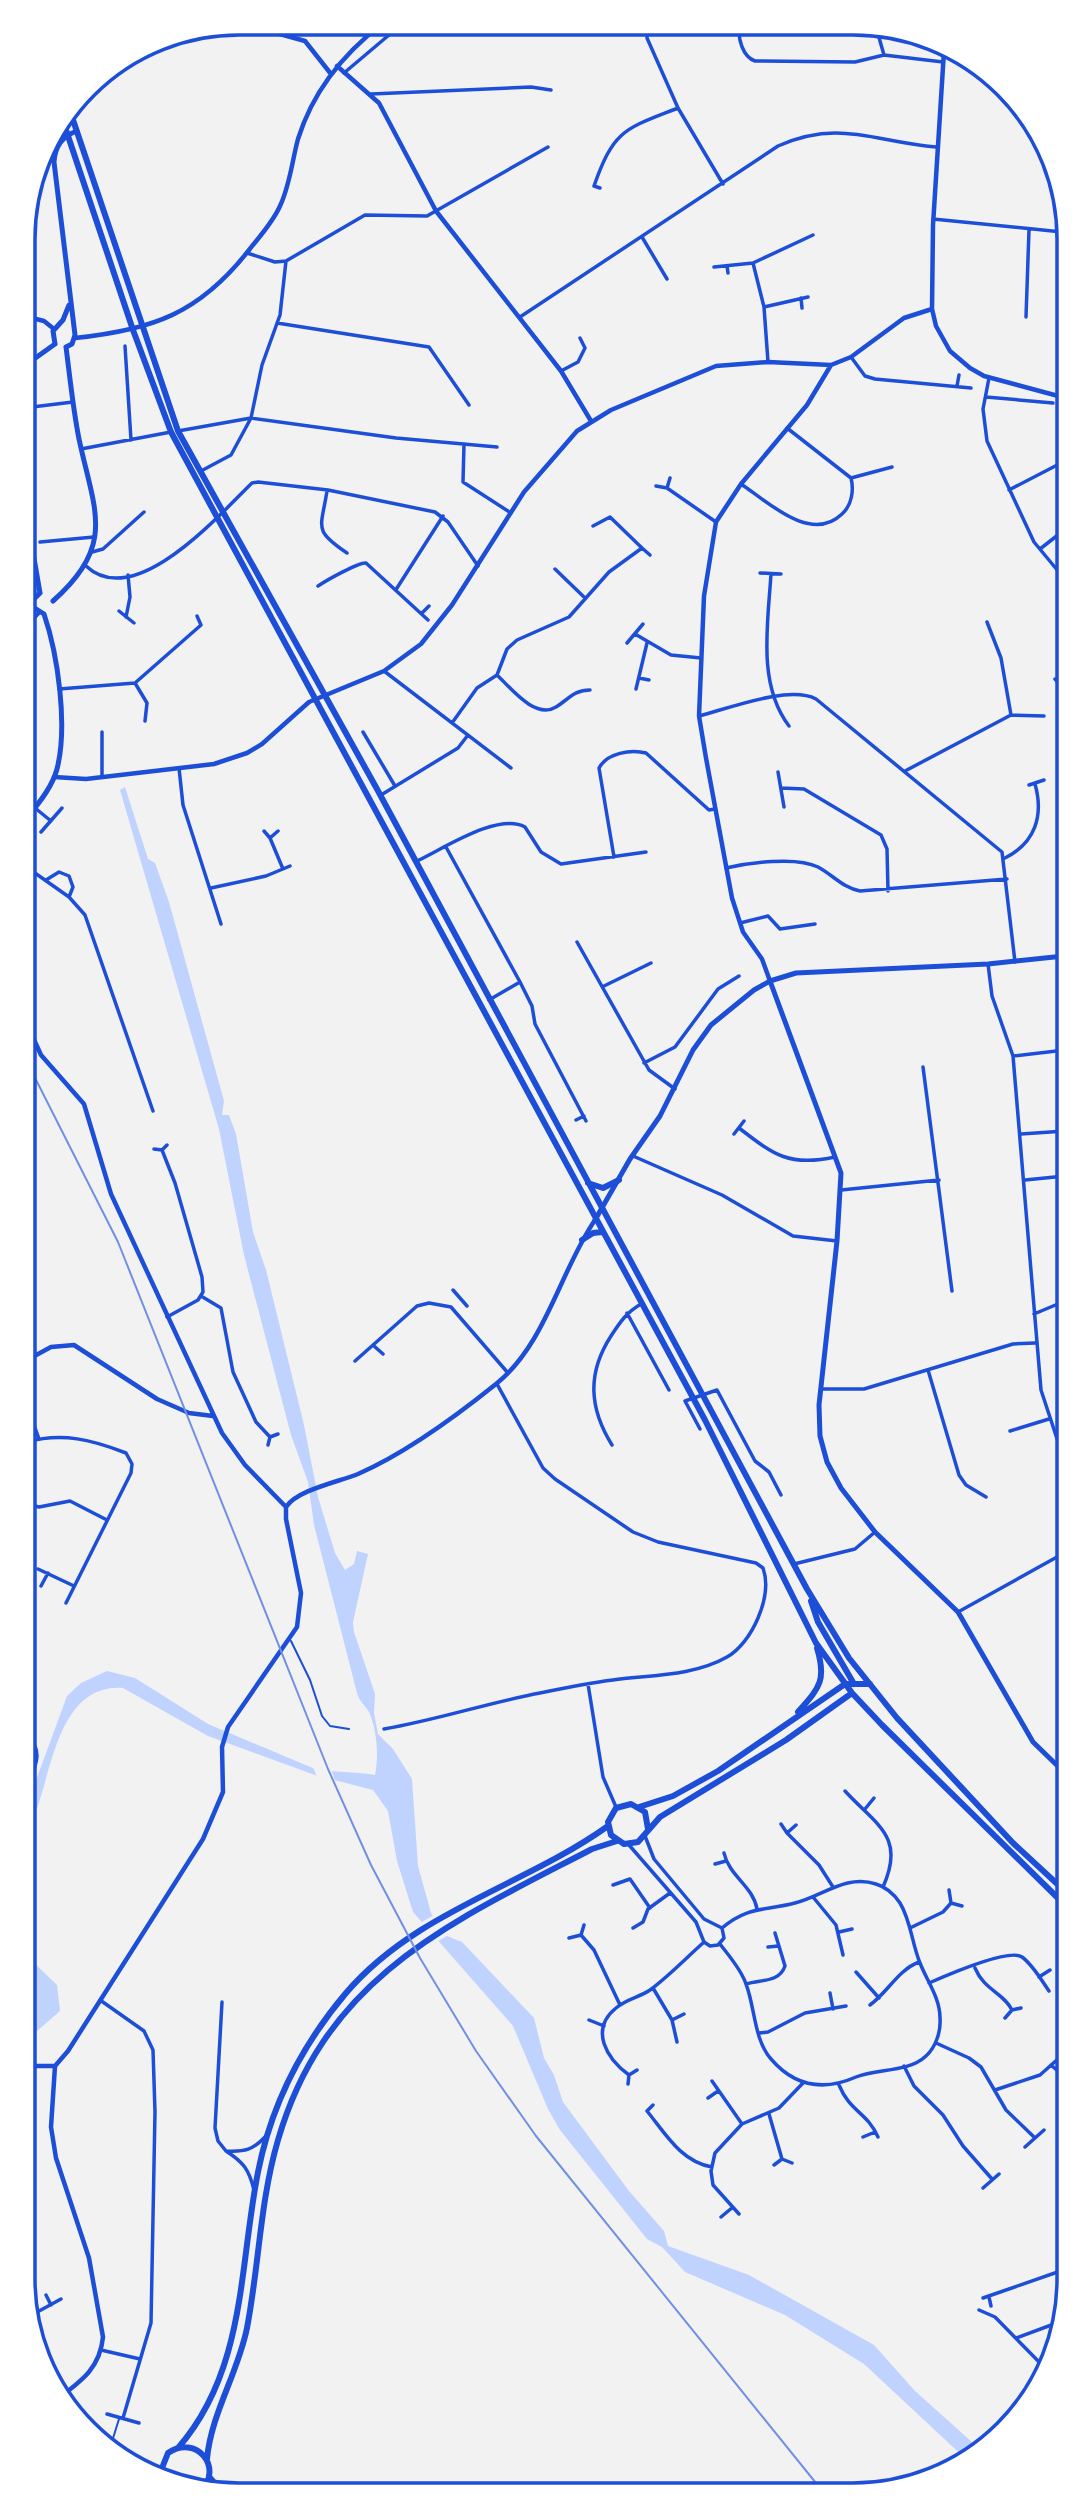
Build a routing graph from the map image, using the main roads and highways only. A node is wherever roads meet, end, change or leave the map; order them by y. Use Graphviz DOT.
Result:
graph roads {
  1 [pos="73,121"];
  2 [pos="66,131"];
  3 [pos="77,131"];
  4 [pos="67,134"];
  5 [pos="59,144"];
  6 [pos="56,149"];
  7 [pos="70,301"];
  8 [pos="57,327"];
  9 [pos="73,329"];
  10 [pos="55,344"];
  11 [pos="66,347"];
  12 [pos="35,358"];
  13 [pos="174,431"];
  14 [pos="35,564"];
  15 [pos="40,593"];
  16 [pos="35,598"];
  17 [pos="53,601"];
  18 [pos="35,609"];
  19 [pos="42,614"];
  20 [pos="320,696"];
  21 [pos="380,795"];
  22 [pos="371,800"];
  23 [pos="35,807"];
  24 [pos="415,861"];
  25 [pos="407,866"];
  26 [pos="1057,957"];
  27 [pos="770,981"];
  28 [pos="619,1180"];
  29 [pos="588,1183"];
  30 [pos="602,1209"];
  31 [pos="595,1220"];
  32 [pos="602,1232"];
  33 [pos="582,1240"];
  34 [pos="807,1590"];
  35 [pos="816,1643"];
  36 [pos="845,1684"];
  37 [pos="854,1684"];
  38 [pos="870,1684"];
  39 [pos="852,1693"];
  40 [pos="793,1719"];
  41 [pos="1057,1761"];
  42 [pos="639,1807"];
  43 [pos="608,1826"];
  44 [pos="646,1832"];
  45 [pos="617,1841"];
  46 [pos="1057,1884"];
  47 [pos="1057,1897"];
  48 [pos="178,2448"];
  49 [pos="207,2459"];
  50 [pos="162,2467"];
  51 [pos="208,2480"];
  1 -- 3 [label="highway"];
  2 -- 4 [label="highway"];
  3 -- 4 [label="main road"];
  3 -- 13 [label="highway"];
  4 -- 5 [label="main road"];
  4 -- 13 [label="highway"];
  6 -- 7 [label="main road"];
  7 -- 8 [label="main road"];
  7 -- 9 [label="main road"];
  8 -- 9 [label="main road"];
  8 -- 10 [label="main road"];
  9 -- 11 [label="main road"];
  10 -- 11 [label="main road"];
  10 -- 12 [label="main road"];
  11 -- 17 [label="main road"];
  13 -- 20 [label="highway"];
  13 -- 20 [label="highway"];
  14 -- 15 [label="main road"];
  15 -- 16 [label="main road"];
  15 -- 17 [label="main road"];
  17 -- 19 [label="main road"];
  18 -- 19 [label="main road"];
  19 -- 23 [label="main road"];
  20 -- 21 [label="highway"];
  20 -- 22 [label="highway"];
  21 -- 22 [label="highway"];
  21 -- 24 [label="highway"];
  22 -- 25 [label="highway"];
  24 -- 25 [label="highway"];
  24 -- 29 [label="highway"];
  25 -- 31 [label="highway"];
  26 -- 27 [label="main road"];
  27 -- 28 [label="main road"];
  27 -- 41 [label="main road"];
  28 -- 29 [label="highway"];
  28 -- 30 [label="main road"];
  29 -- 30 [label="highway"];
  30 -- 31 [label="main road"];
  30 -- 34 [label="highway"];
  31 -- 32 [label="highway"];
  32 -- 33 [label="highway"];
  32 -- 35 [label="highway"];
  34 -- 37 [label="highway"];
  34 -- 38 [label="highway"];
  35 -- 36 [label="highway"];
  35 -- 40 [label="highway"];
  36 -- 37 [label="highway"];
  36 -- 39 [label="highway"];
  36 -- 40 [label="highway"];
  37 -- 38 [label="highway"];
  37 -- 39 [label="highway"];
  38 -- 46 [label="highway"];
  39 -- 44 [label="highway"];
  39 -- 47 [label="highway"];
  40 -- 42 [label="highway"];
  42 -- 43 [label="highway"];
  42 -- 44 [label="highway"];
  43 -- 45 [label="highway"];
  43 -- 48 [label="highway"];
  44 -- 45 [label="highway"];
  45 -- 49 [label="highway"];
  48 -- 49 [label="highway"];
  48 -- 50 [label="highway"];
  49 -- 51 [label="highway"];
}
